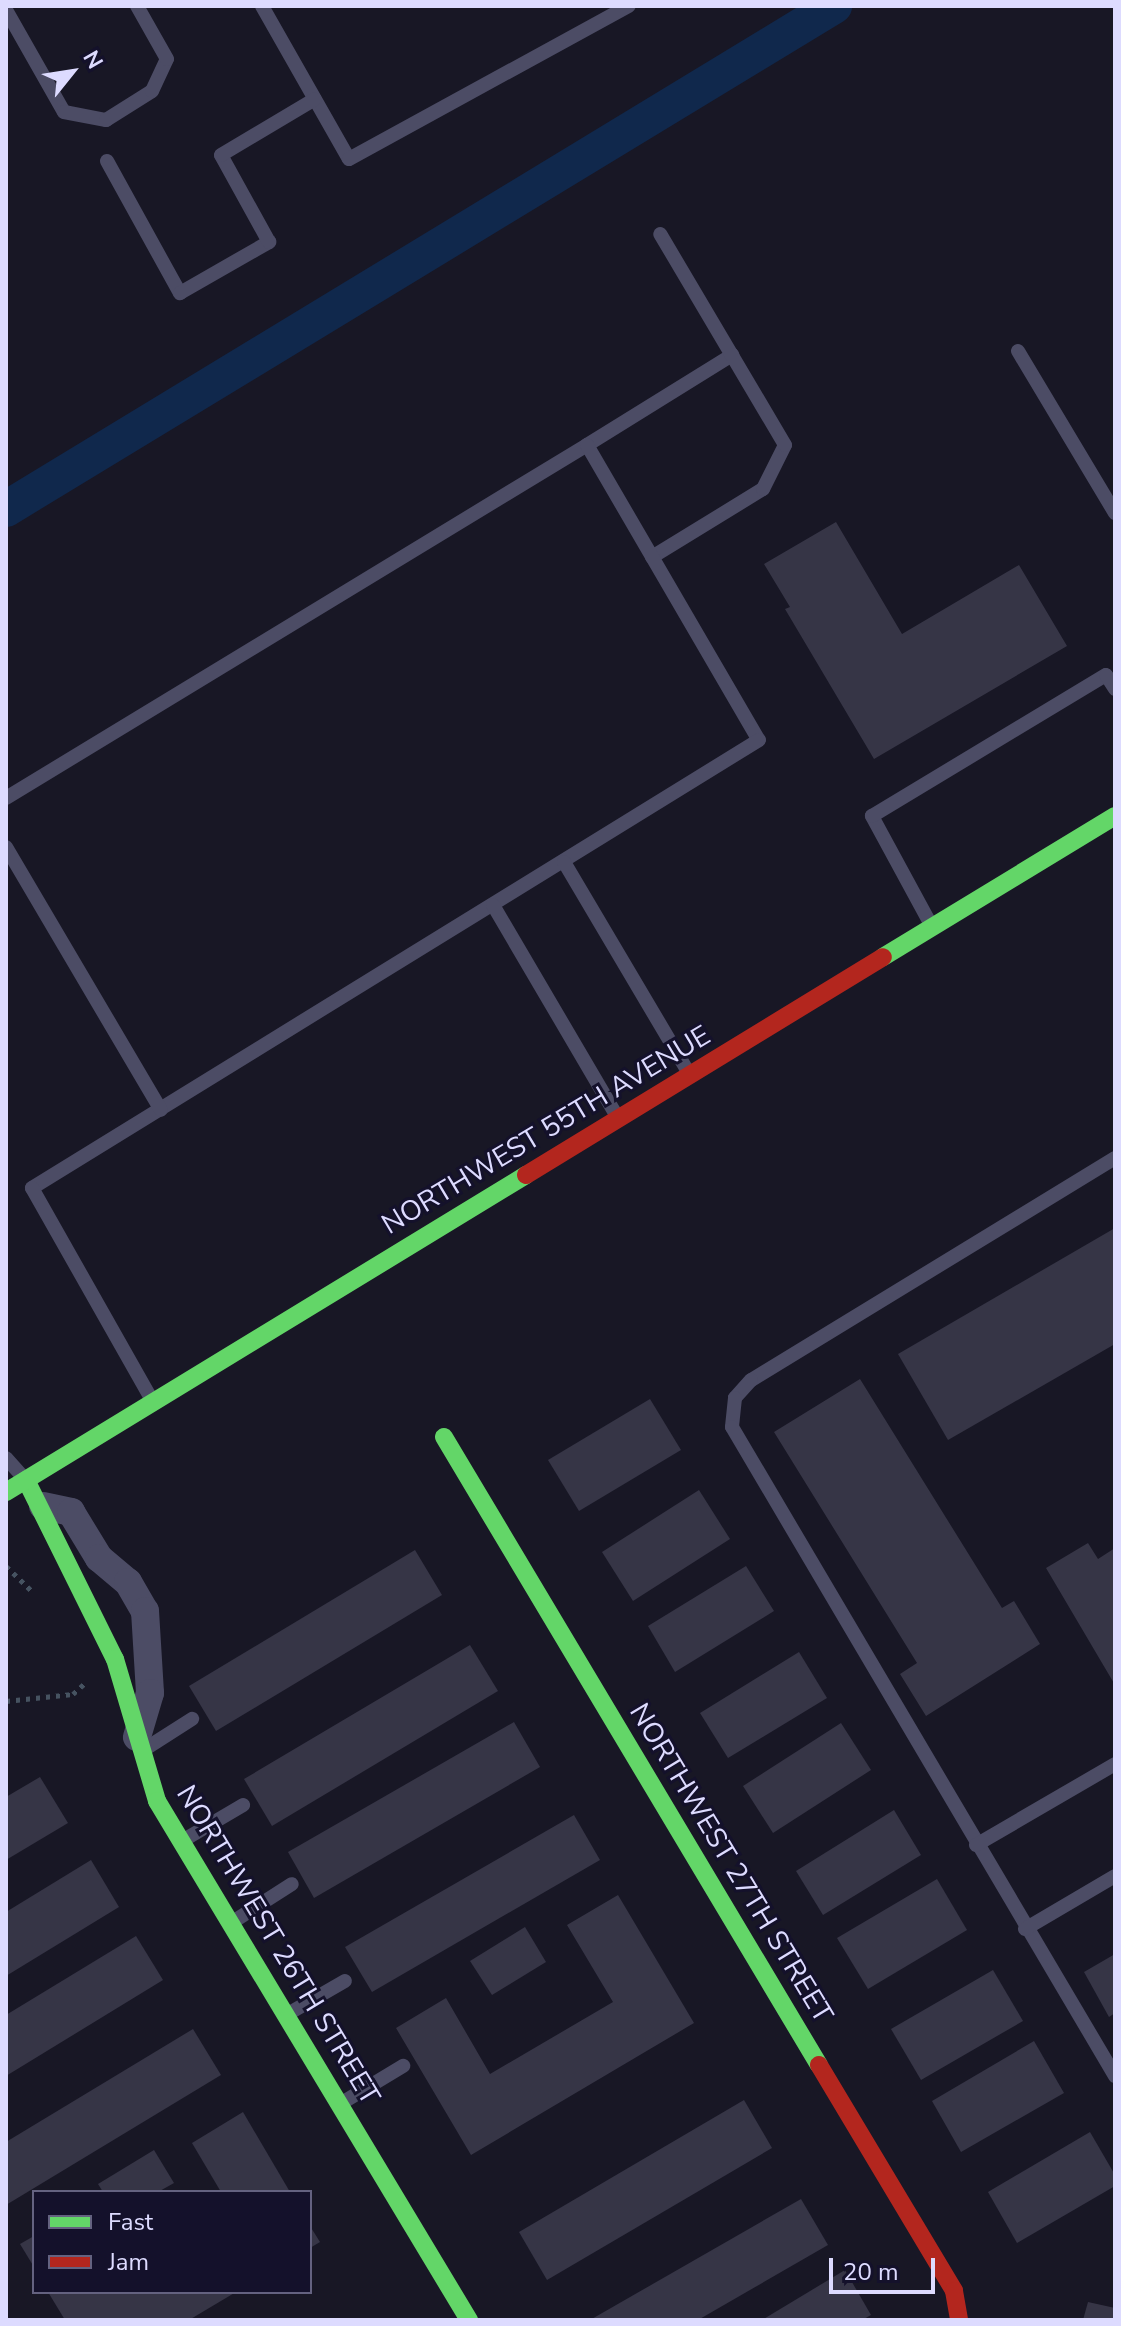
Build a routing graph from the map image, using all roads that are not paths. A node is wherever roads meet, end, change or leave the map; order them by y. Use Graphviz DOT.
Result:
graph roads {
  1 [pos="137,6"];
  2 [pos="262,6"];
  3 [pos="629,6"];
  4 [pos="6,10"];
  5 [pos="315,99"];
  6 [pos="107,161"];
  7 [pos="660,234"];
  8 [pos="1018,351"];
  9 [pos="732,355"];
  10 [pos="587,445"];
  11 [pos="1115,513"];
  12 [pos="652,557"];
  13 [pos="1115,689"];
  14 [pos="6,798"];
  15 [pos="1115,816"];
  16 [pos="6,847"];
  17 [pos="564,862"];
  18 [pos="493,905"];
  19 [pos="932,927"];
  20 [pos="690,1075"];
  21 [pos="161,1110"];
  22 [pos="618,1119"];
  23 [pos="1115,1158"];
  24 [pos="153,1402"];
  25 [pos="444,1437"];
  26 [pos="6,1458"];
  27 [pos="26,1480"];
  28 [pos="6,1492"];
  29 [pos="43,1506"];
  30 [pos="192,1719"];
  31 [pos="139,1744"];
  32 [pos="1115,1764"];
  33 [pos="243,1805"];
  34 [pos="181,1841"];
  35 [pos="976,1845"];
  36 [pos="1115,1876"];
  37 [pos="292,1884"];
  38 [pos="231,1923"];
  39 [pos="1025,1929"];
  40 [pos="345,1981"];
  41 [pos="286,2016"];
  42 [pos="403,2066"];
  43 [pos="1115,2076"];
  44 [pos="340,2105"];
  45 [pos="469,2320"];
  46 [pos="959,2320"];
  1 -- 4 [label="lane"];
  2 -- 5 [label="lane"];
  3 -- 5 [label="lane"];
  5 -- 6 [label="lane"];
  7 -- 9 [label="lane"];
  8 -- 11 [label="lane"];
  9 -- 10 [label="lane"];
  9 -- 12 [label="lane"];
  10 -- 12 [label="lane"];
  10 -- 14 [label="lane"];
  12 -- 17 [label="lane"];
  13 -- 19 [label="lane"];
  15 -- 19 [label="street, NORTHWEST 55TH AVENUE"];
  16 -- 21 [label="lane"];
  17 -- 18 [label="lane"];
  17 -- 20 [label="lane"];
  18 -- 21 [label="lane"];
  18 -- 22 [label="lane"];
  19 -- 20 [label="street, NORTHWEST 55TH AVENUE"];
  20 -- 22 [label="street, NORTHWEST 55TH AVENUE"];
  21 -- 24 [label="lane"];
  22 -- 24 [label="street, NORTHWEST 55TH AVENUE"];
  23 -- 35 [label="lane"];
  24 -- 27 [label="street, NORTHWEST 55TH AVENUE"];
  25 -- 46 [label="street, NORTHWEST 27TH STREET"];
  26 -- 27 [label="lane, NORTHWEST 26TH STREET"];
  27 -- 28 [label="street, NORTHWEST 55TH AVENUE"];
  27 -- 29 [label="street, NORTHWEST 26TH STREET"];
  29 -- 31 [label="street, NORTHWEST 26TH STREET"];
  29 -- 31 [label="street"];
  30 -- 31 [label="lane"];
  31 -- 34 [label="street, NORTHWEST 26TH STREET"];
  32 -- 35 [label="lane"];
  33 -- 34 [label="lane"];
  34 -- 38 [label="street, NORTHWEST 26TH STREET"];
  35 -- 39 [label="lane"];
  36 -- 39 [label="lane"];
  37 -- 38 [label="lane"];
  38 -- 41 [label="street, NORTHWEST 26TH STREET"];
  39 -- 43 [label="lane"];
  40 -- 41 [label="lane"];
  41 -- 44 [label="street, NORTHWEST 26TH STREET"];
  42 -- 44 [label="lane"];
  44 -- 45 [label="street, NORTHWEST 26TH STREET"];
}
